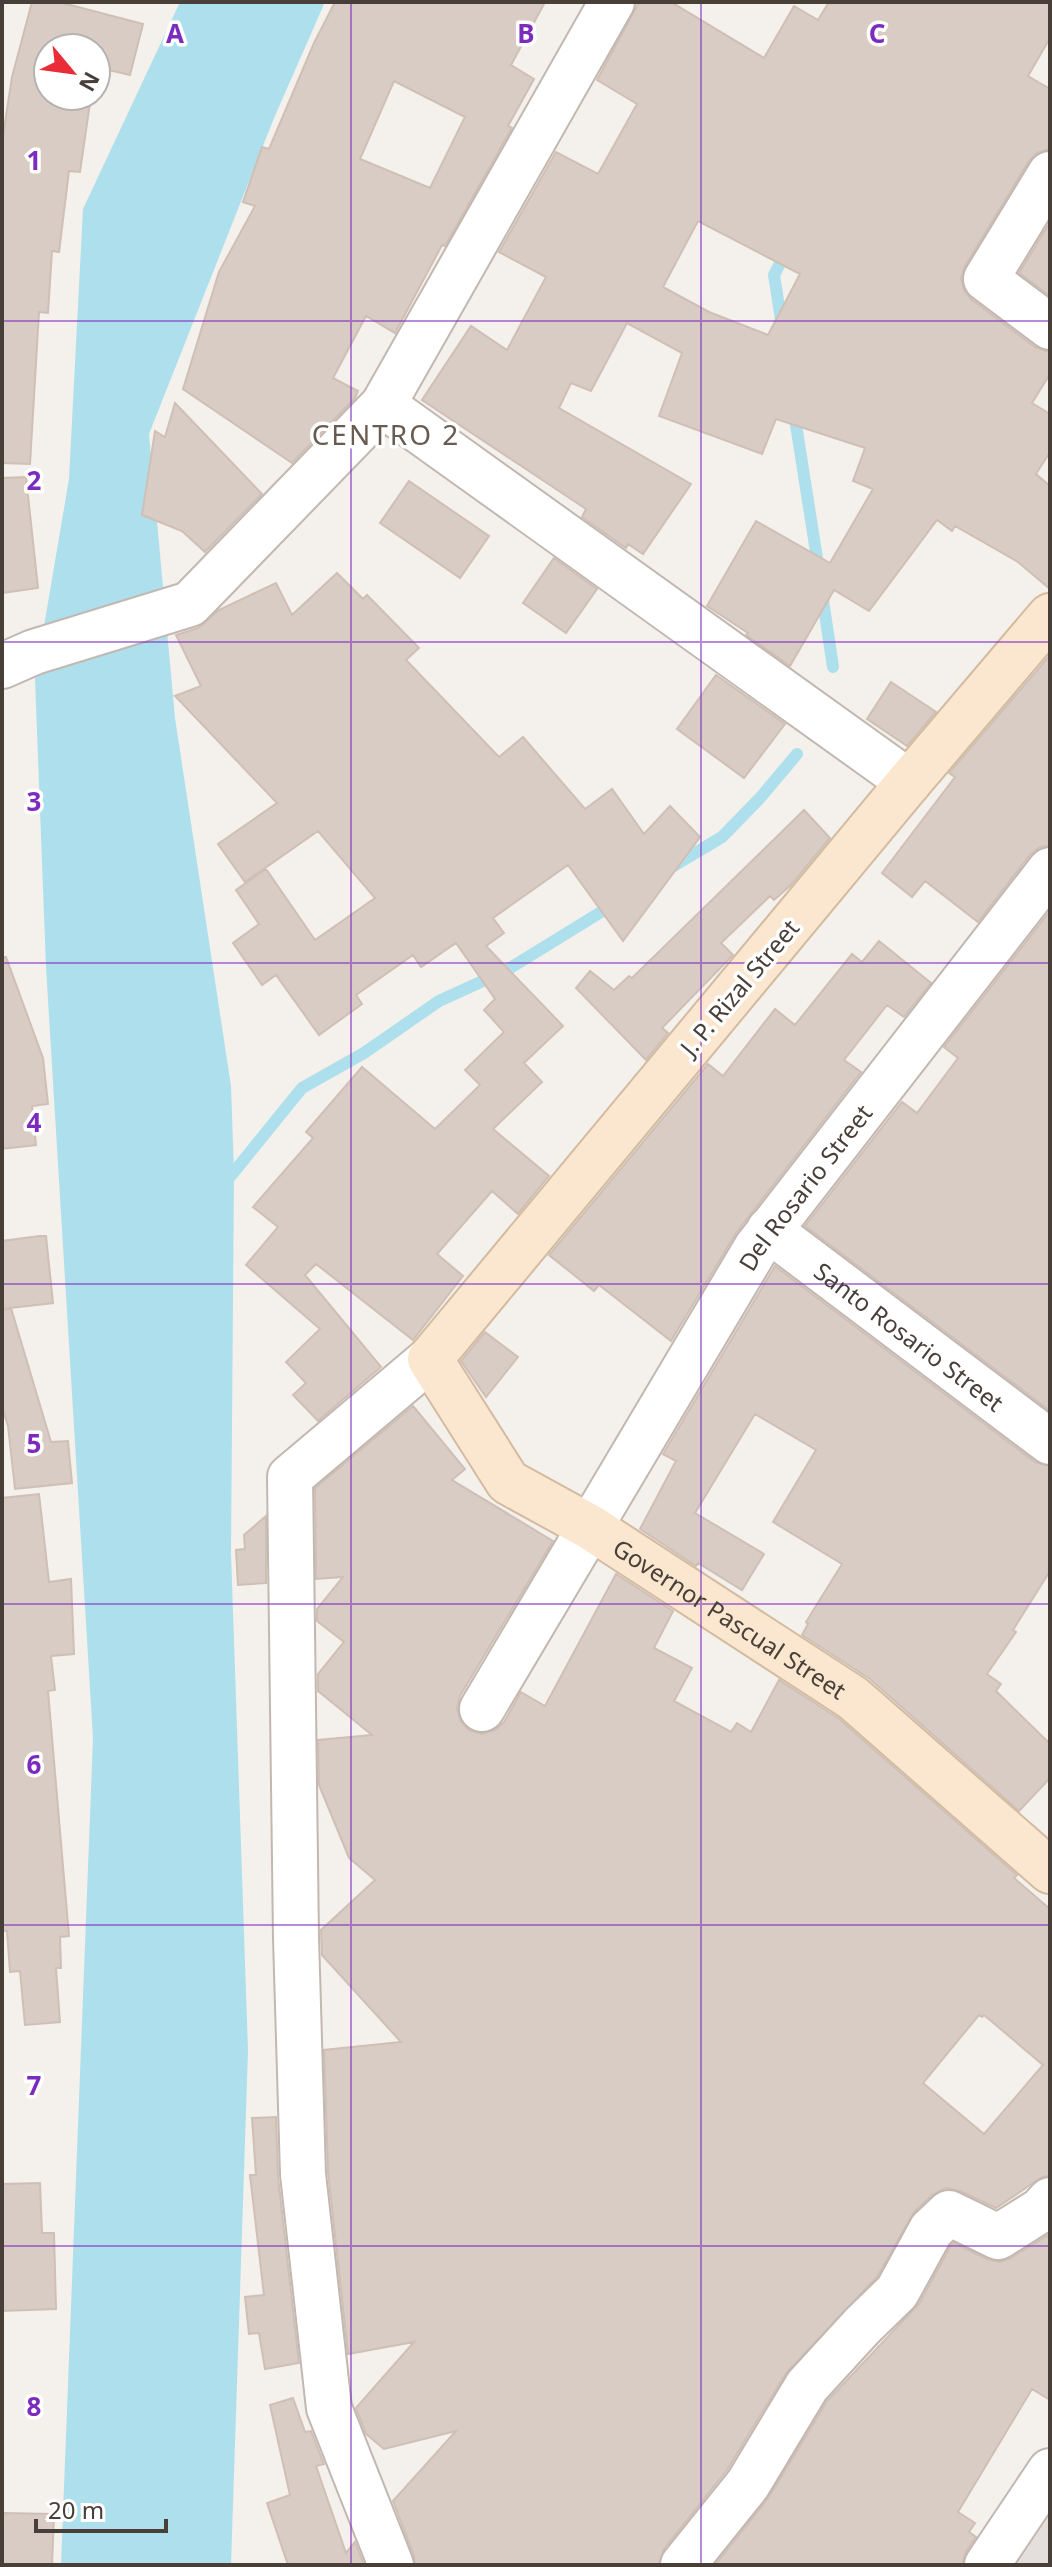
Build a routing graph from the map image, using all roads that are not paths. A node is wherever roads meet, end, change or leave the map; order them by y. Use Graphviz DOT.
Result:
graph roads {
  1 [pos="612,2"];
  2 [pos="1050,174"];
  3 [pos="1050,327"];
  4 [pos="383,405"];
  5 [pos="1050,616"];
  6 [pos="18,659"];
  7 [pos="909,782"];
  8 [pos="1050,870"];
  9 [pos="769,1230"];
  10 [pos="430,1359"];
  11 [pos="1050,1442"];
  12 [pos="590,1527"];
  13 [pos="482,1709"];
  14 [pos="1050,1871"];
  15 [pos="1050,2200"];
  16 [pos="1050,2471"];
  17 [pos="391,2565"];
  18 [pos="683,2565"];
  19 [pos="987,2565"];
  1 -- 4 [label="street"];
  2 -- 3 [label="street"];
  4 -- 6 [label="street"];
  4 -- 7 [label="street"];
  5 -- 7 [label="street, J. P. Rizal Street"];
  7 -- 10 [label="street, J. P. Rizal Street"];
  8 -- 9 [label="street, Del Rosario Street"];
  9 -- 11 [label="street, Santo Rosario Street"];
  9 -- 12 [label="street, Del Rosario Street"];
  10 -- 12 [label="street, Governor Pascual Street"];
  10 -- 17 [label="street"];
  12 -- 13 [label="street, Del Rosario Street"];
  12 -- 14 [label="street, Governor Pascual Street"];
  15 -- 18 [label="street"];
  16 -- 19 [label="street"];
}
